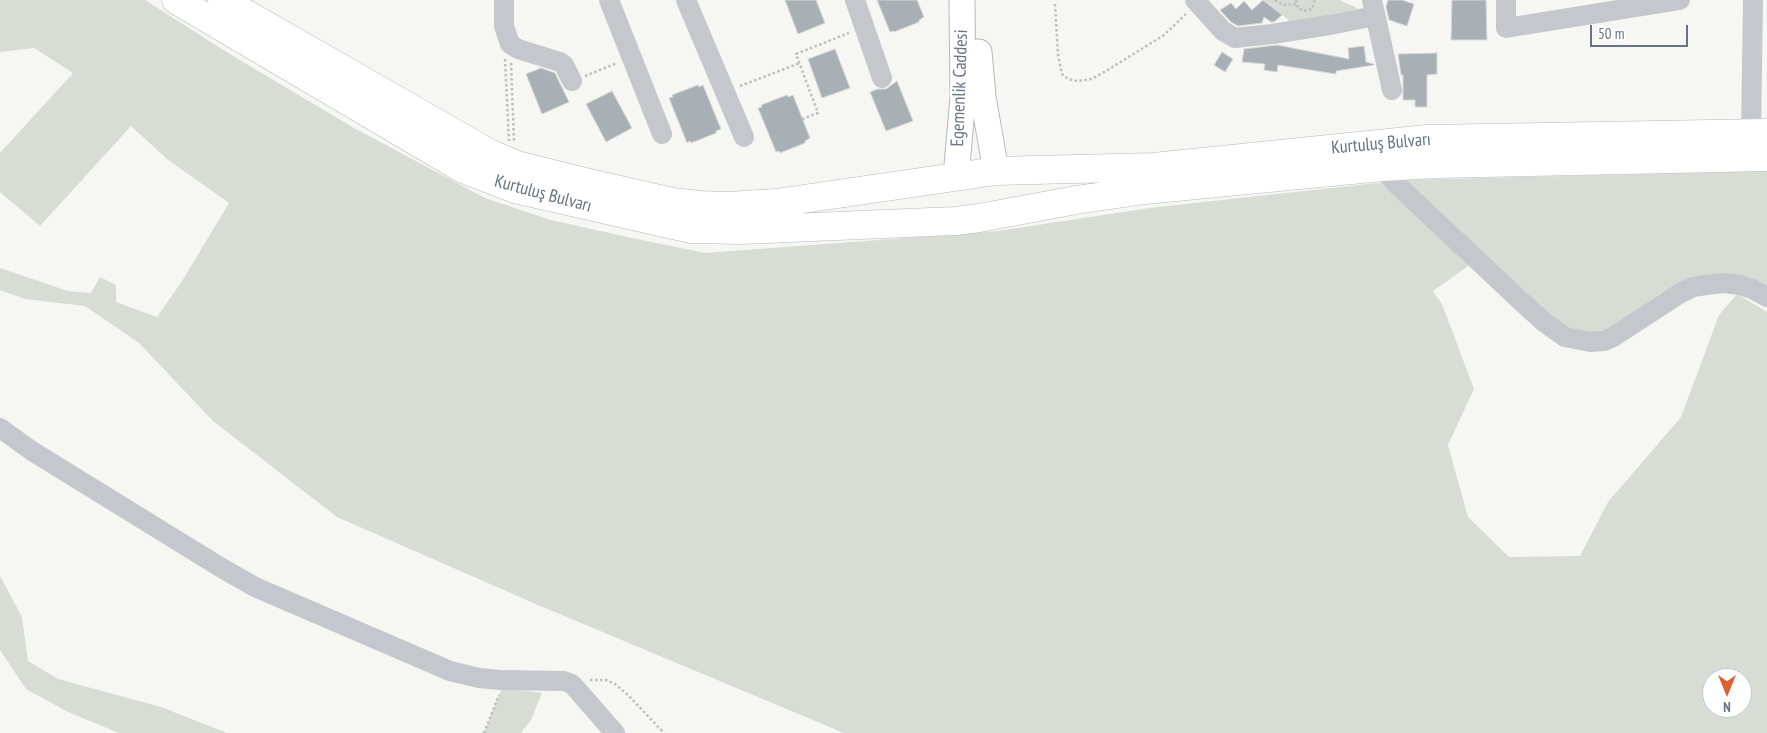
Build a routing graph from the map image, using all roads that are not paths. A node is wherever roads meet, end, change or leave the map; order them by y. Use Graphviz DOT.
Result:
graph roads {
  1 [pos="176,0"];
  2 [pos="222,0"];
  3 [pos="504,0"];
  4 [pos="609,0"];
  5 [pos="686,0"];
  6 [pos="855,0"];
  7 [pos="962,0"];
  8 [pos="977,0"];
  9 [pos="1506,0"];
  10 [pos="1680,0"];
  11 [pos="1754,0"];
  12 [pos="1196,1"];
  13 [pos="1373,8"];
  14 [pos="882,78"];
  15 [pos="572,81"];
  16 [pos="1392,90"];
  17 [pos="662,134"];
  18 [pos="1759,134"];
  19 [pos="744,137"];
  20 [pos="1767,157"];
  21 [pos="1382,167"];
  22 [pos="996,171"];
  23 [pos="956,176"];
  24 [pos="999,215"];
  25 [pos="954,221"];
  26 [pos="1767,297"];
  27 [pos="0,428"];
  28 [pos="616,733"];
  1 -- 25 [label="highway, Kurtuluş Bulvarı"];
  2 -- 23 [label="highway, Kurtuluş Bulvarı"];
  3 -- 15 [label="street"];
  4 -- 17 [label="street"];
  5 -- 19 [label="street"];
  6 -- 14 [label="street"];
  7 -- 23 [label="main road, Egemenlik Caddesi"];
  8 -- 22 [label="main road, Egemenlik Caddesi"];
  9 -- 10 [label="street"];
  11 -- 18 [label="street"];
  12 -- 13 [label="street"];
  13 -- 16 [label="street"];
  18 -- 22 [label="highway, Kurtuluş Bulvarı"];
  20 -- 21 [label="highway, Kurtuluş Bulvarı"];
  21 -- 24 [label="highway, Kurtuluş Bulvarı"];
  21 -- 26 [label="street"];
  22 -- 23 [label="highway"];
  22 -- 24 [label="highway"];
  23 -- 25 [label="highway"];
  24 -- 25 [label="highway"];
  27 -- 28 [label="street"];
}
